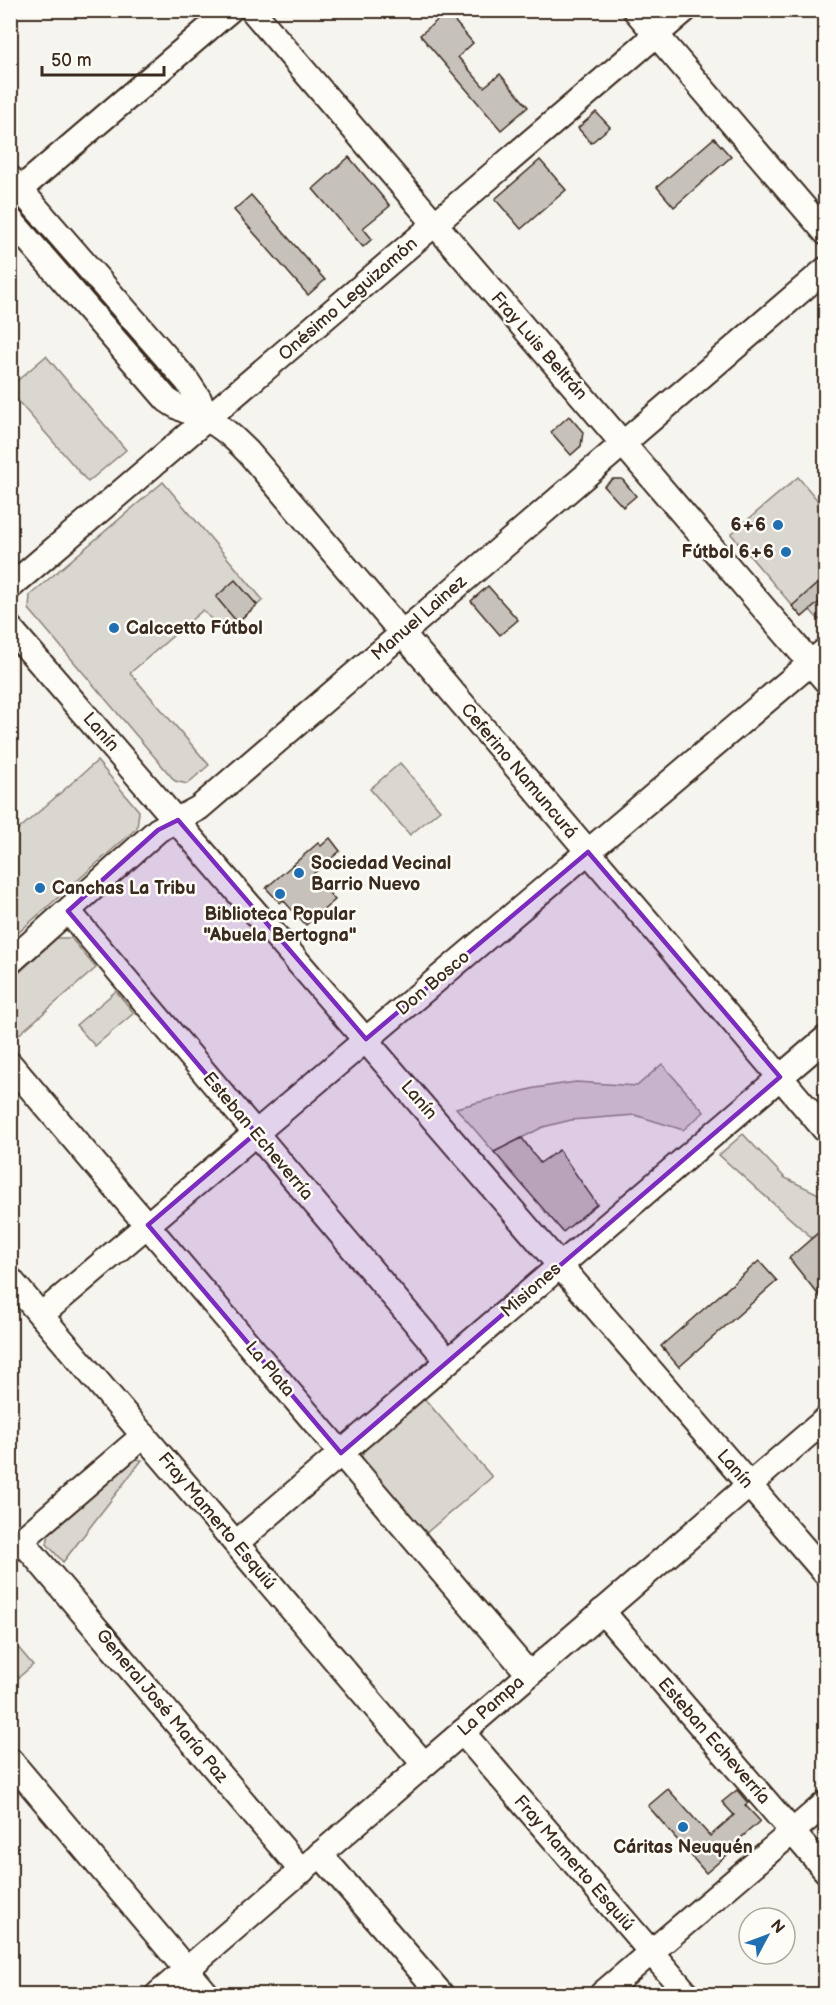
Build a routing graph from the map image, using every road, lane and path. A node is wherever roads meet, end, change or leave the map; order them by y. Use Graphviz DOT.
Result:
graph roads {
  1 [pos="230,10"];
  2 [pos="252,10"];
  3 [pos="635,10"];
  4 [pos="685,10"];
  5 [pos="656,35"];
  6 [pos="14,188"];
  7 [pos="10,219"];
  8 [pos="435,224"];
  9 [pos="825,233"];
  10 [pos="825,269"];
  11 [pos="206,419"];
  12 [pos="623,444"];
  13 [pos="10,587"];
  14 [pos="10,628"];
  15 [pos="402,633"];
  16 [pos="820,665"];
  17 [pos="178,820"];
  18 [pos="588,852"];
  19 [pos="68,911"];
  20 [pos="10,962"];
  21 [pos="825,1038"];
  22 [pos="366,1039"];
  23 [pos="10,1064"];
  24 [pos="780,1077"];
  25 [pos="825,1131"];
  26 [pos="256,1133"];
  27 [pos="148,1225"];
  28 [pos="560,1265"];
  29 [pos="10,1279"];
  30 [pos="41,1315"];
  31 [pos="448,1361"];
  32 [pos="825,1419"];
  33 [pos="144,1435"];
  34 [pos="341,1453"];
  35 [pos="749,1484"];
  36 [pos="236,1543"];
  37 [pos="16,1546"];
  38 [pos="825,1574"];
  39 [pos="602,1611"];
  40 [pos="529,1674"];
  41 [pos="462,1732"];
  42 [pos="10,1760"];
  43 [pos="424,1764"];
  44 [pos="825,1803"];
  45 [pos="792,1832"];
  46 [pos="320,1854"];
  47 [pos="302,1870"];
  48 [pos="825,1871"];
  49 [pos="651,1953"];
  50 [pos="187,1970"];
  51 [pos="158,1995"];
  52 [pos="207,1995"];
  53 [pos="441,1995"];
  54 [pos="602,1995"];
  55 [pos="687,1995"];
  1 -- 6 [label="street"];
  2 -- 8 [label="street, Fray Luis Beltrán"];
  3 -- 5 [label="street"];
  4 -- 5 [label="street, Onésimo Leguizamón"];
  5 -- 8 [label="street, Onésimo Leguizamón"];
  5 -- 9 [label="street"];
  6 -- 11 [label="street"];
  7 -- 11 [label="street, Ceferino Namuncurá"];
  8 -- 11 [label="street, Onésimo Leguizamón"];
  8 -- 12 [label="street, Fray Luis Beltrán"];
  10 -- 12 [label="street, Manuel Lainez"];
  11 -- 13 [label="street, Onésimo Leguizamón"];
  11 -- 15 [label="street, Ceferino Namuncurá"];
  12 -- 15 [label="street, Manuel Lainez"];
  12 -- 16 [label="street, Fray Luis Beltrán"];
  14 -- 17 [label="street, Lanín"];
  15 -- 17 [label="street, Manuel Lainez"];
  15 -- 18 [label="street, Ceferino Namuncurá"];
  16 -- 18 [label="street, Don Bosco"];
  17 -- 19 [label="street, Manuel Lainez"];
  17 -- 22 [label="street, Lanín"];
  18 -- 22 [label="street, Don Bosco"];
  18 -- 24 [label="street, Ceferino Namuncurá"];
  19 -- 20 [label="street, Manuel Lainez"];
  19 -- 26 [label="street, Esteban Echeverría"];
  21 -- 24 [label="street, Misiones"];
  22 -- 26 [label="street, Don Bosco"];
  22 -- 28 [label="street, Lanín"];
  23 -- 27 [label="street, La Plata"];
  24 -- 25 [label="street, Ceferino Namuncurá"];
  24 -- 28 [label="street, Misiones"];
  26 -- 27 [label="street, Don Bosco"];
  26 -- 31 [label="street, Esteban Echeverría"];
  27 -- 30 [label="street, Don Bosco"];
  27 -- 34 [label="street, La Plata"];
  28 -- 31 [label="street, Misiones"];
  28 -- 35 [label="street, Lanín"];
  29 -- 30 [label="street, Fray Mamerto Esquiú"];
  30 -- 33 [label="street, Fray Mamerto Esquiú"];
  31 -- 34 [label="street, Misiones"];
  32 -- 35 [label="street, La Pampa"];
  33 -- 36 [label="street, Fray Mamerto Esquiú"];
  33 -- 37 [label="street"];
  34 -- 36 [label="street, Misiones"];
  34 -- 40 [label="street, La Plata"];
  35 -- 38 [label="street, Lanín"];
  35 -- 39 [label="street, La Pampa"];
  36 -- 43 [label="street, Fray Mamerto Esquiú"];
  37 -- 47 [label="street, General José María Paz"];
  39 -- 40 [label="street, La Pampa"];
  39 -- 45 [label="street, Esteban Echeverría"];
  40 -- 41 [label="street, La Pampa"];
  41 -- 43 [label="street, La Pampa"];
  41 -- 49 [label="street, Fray Mamerto Esquiú"];
  42 -- 50 [label="street"];
  43 -- 46 [label="street, La Pampa"];
  44 -- 45 [label="street"];
  45 -- 48 [label="street, Esteban Echeverría"];
  45 -- 49 [label="street"];
  46 -- 47 [label="street, La Pampa"];
  46 -- 53 [label="street"];
  47 -- 50 [label="street, La Pampa"];
  49 -- 54 [label="street"];
  49 -- 55 [label="street, Fray Mamerto Esquiú"];
  50 -- 51 [label="street, La Pampa"];
  50 -- 52 [label="street"];
}
